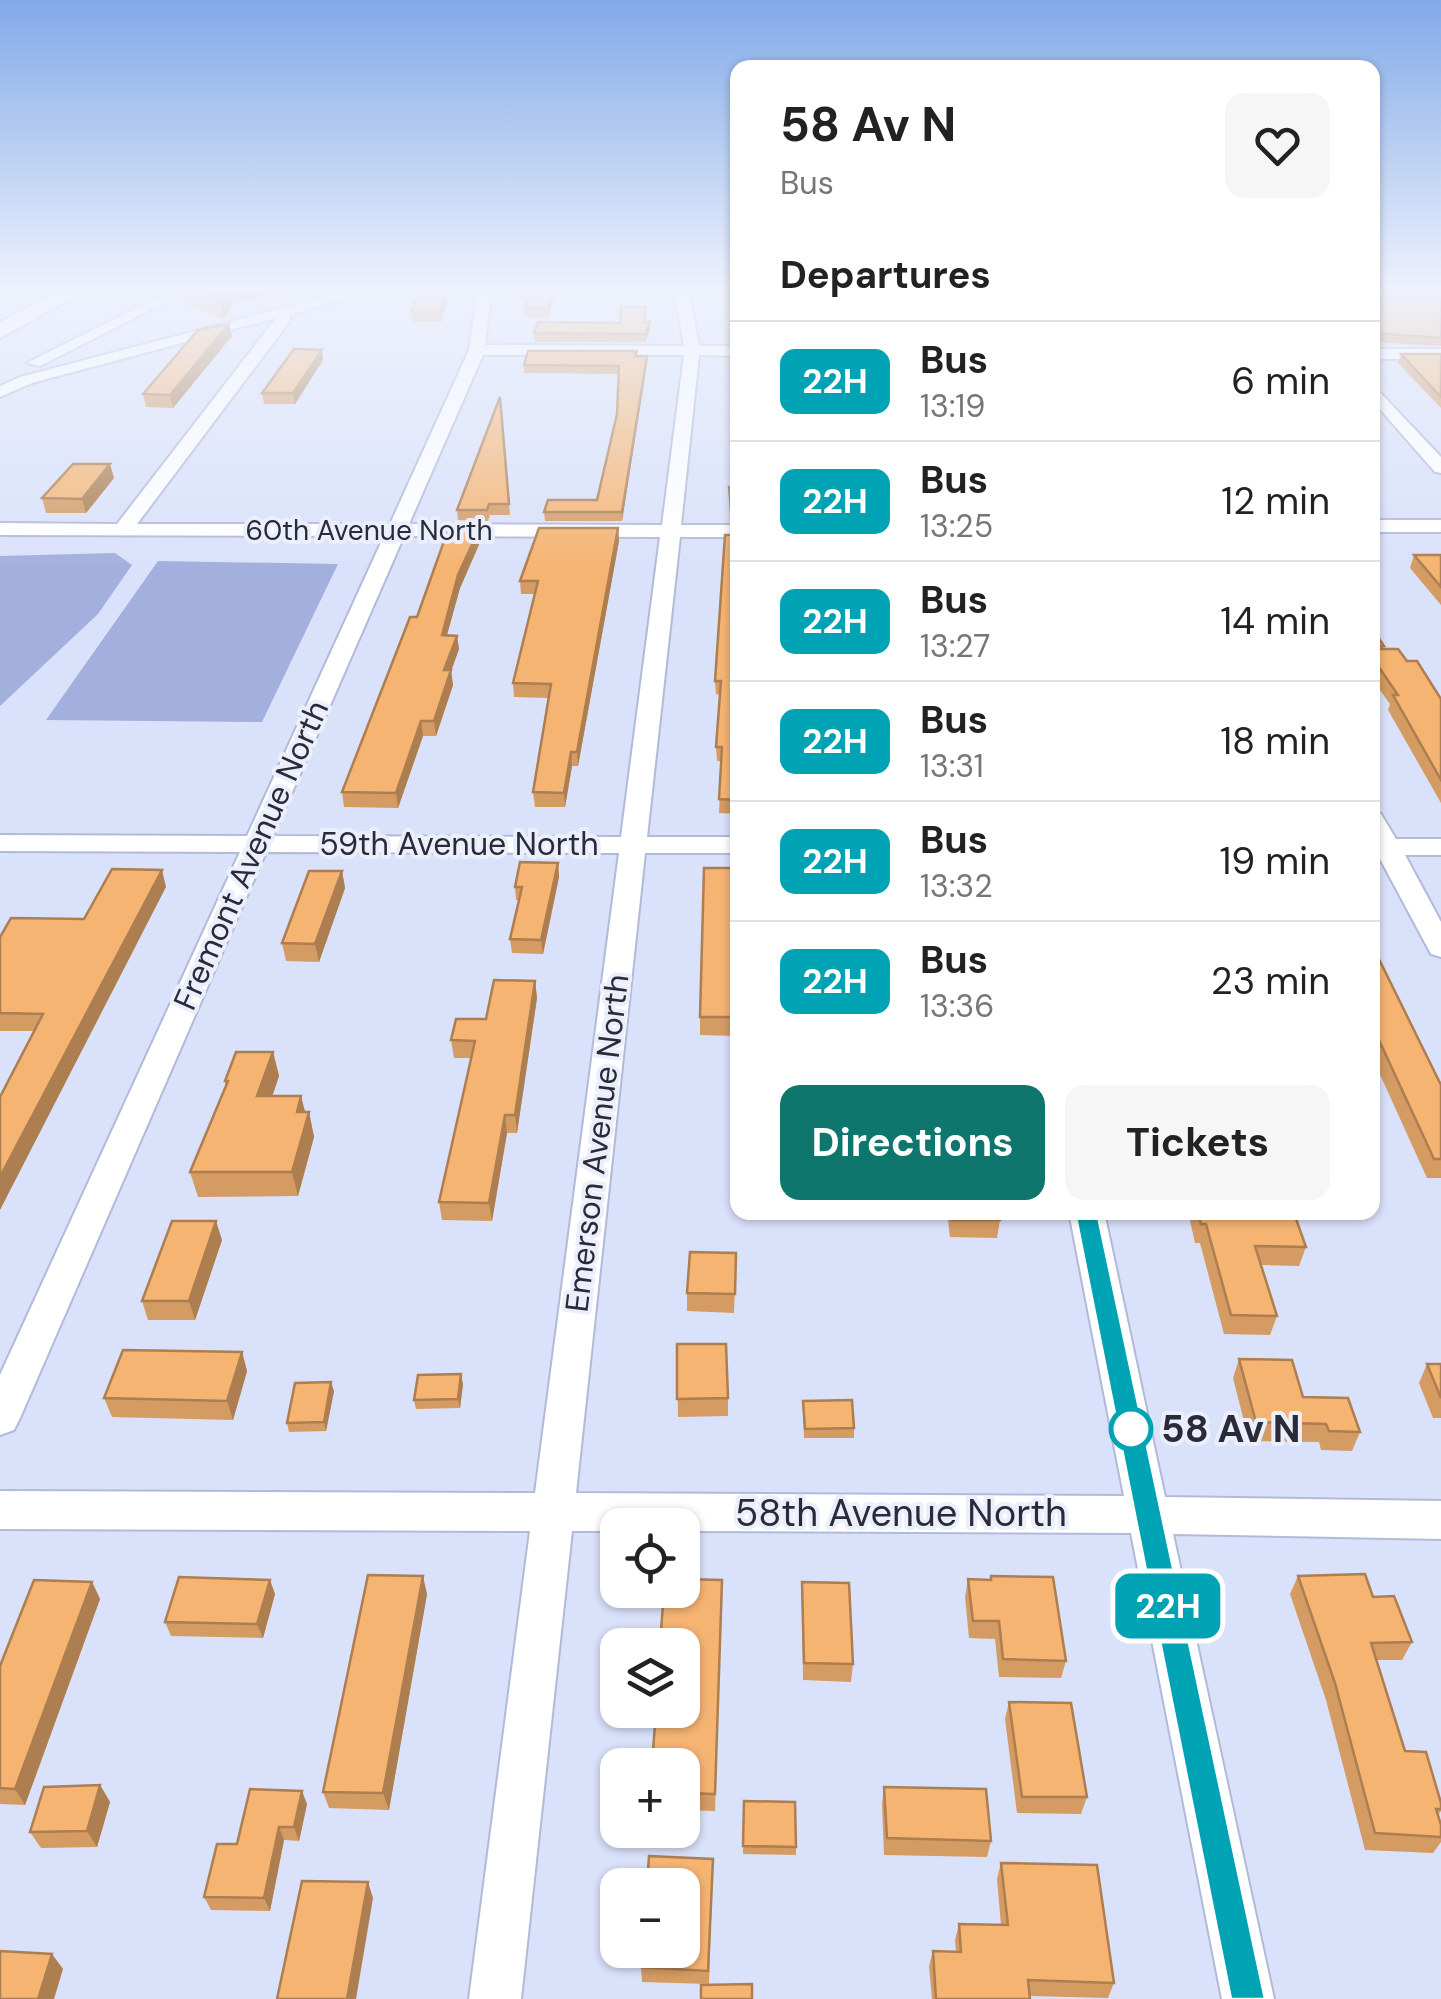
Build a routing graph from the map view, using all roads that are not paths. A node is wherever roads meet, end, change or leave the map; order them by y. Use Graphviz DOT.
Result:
graph roads {
  1 [pos="23,381"];
  2 [pos="237,381"];
  3 [pos="463,381"];
  4 [pos="688,381"];
  5 [pos="0,392"];
  6 [pos="1380,398"];
  7 [pos="1441,468"];
  8 [pos="1380,526"];
  9 [pos="1441,526"];
  10 [pos="0,530"];
  11 [pos="122,530"];
  12 [pos="396,530"];
  13 [pos="670,530"];
  14 [pos="730,531"];
  15 [pos="0,843"];
  16 [pos="256,843"];
  17 [pos="632,845"];
  18 [pos="730,845"];
  19 [pos="1380,847"];
  20 [pos="1441,847"];
  21 [pos="1380,849"];
  22 [pos="1441,948"];
  23 [pos="1088,1220"];
  24 [pos="0,1418"];
  25 [pos="0,1510"];
  26 [pos="554,1512"];
  27 [pos="1149,1515"];
  28 [pos="1441,1520"];
  29 [pos="496,1999"];
  30 [pos="1248,1999"];
  1 -- 5 [label="street"];
  2 -- 11 [label="street"];
  3 -- 12 [label="street, Fremont Avenue North"];
  4 -- 13 [label="street, Emerson Avenue North"];
  6 -- 7 [label="street"];
  8 -- 9 [label="street"];
  10 -- 11 [label="street, 60th Avenue North"];
  11 -- 12 [label="street, 60th Avenue North"];
  12 -- 13 [label="street, 60th Avenue North"];
  12 -- 16 [label="street, Fremont Avenue North"];
  13 -- 14 [label="street, 60th Avenue North"];
  13 -- 17 [label="street, Emerson Avenue North"];
  15 -- 16 [label="street, 59th Avenue North"];
  16 -- 17 [label="street, 59th Avenue North"];
  16 -- 24 [label="street, Fremont Avenue North"];
  17 -- 18 [label="street, 59th Avenue North"];
  17 -- 26 [label="street, Emerson Avenue North"];
  19 -- 20 [label="street"];
  21 -- 22 [label="street"];
  23 -- 27 [label="street"];
  25 -- 26 [label="street, 58th Avenue North"];
  26 -- 27 [label="street, 58th Avenue North"];
  26 -- 29 [label="street, Emerson Avenue North"];
  27 -- 28 [label="street, 58th Avenue North"];
  27 -- 30 [label="street"];
}
